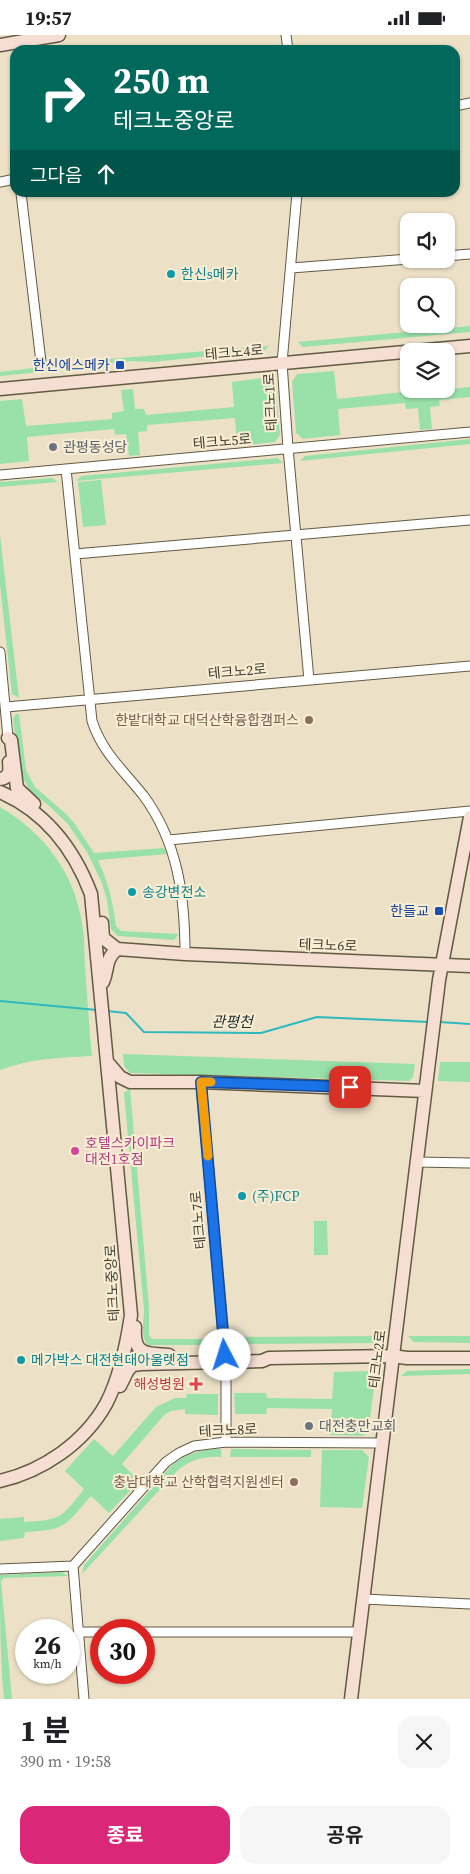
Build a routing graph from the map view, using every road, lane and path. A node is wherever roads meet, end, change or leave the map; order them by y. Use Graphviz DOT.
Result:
graph roads {
  1 [pos="59,35"];
  2 [pos="0,45"];
  3 [pos="21,197"];
  4 [pos="297,197"];
  5 [pos="470,254"];
  6 [pos="455,255"];
  7 [pos="400,260"];
  8 [pos="291,268"];
  9 [pos="470,345"];
  10 [pos="41,362"];
  11 [pos="282,363"];
  12 [pos="0,389"];
  13 [pos="470,432"];
  14 [pos="288,448"];
  15 [pos="66,469"];
  16 [pos="0,475"];
  17 [pos="470,519"];
  18 [pos="295,535"];
  19 [pos="75,555"];
  20 [pos="0,653"];
  21 [pos="470,667"];
  22 [pos="309,680"];
  23 [pos="89,700"];
  24 [pos="6,707"];
  25 [pos="8,737"];
  26 [pos="0,779"];
  27 [pos="0,792"];
  28 [pos="470,811"];
  29 [pos="470,817"];
  30 [pos="58,834"];
  31 [pos="169,839"];
  32 [pos="91,894"];
  33 [pos="117,949"];
  34 [pos="185,954"];
  35 [pos="102,961"];
  36 [pos="441,964"];
  37 [pos="470,966"];
  38 [pos="108,1058"];
  39 [pos="130,1082"];
  40 [pos="201,1082"];
  41 [pos="425,1091"];
  42 [pos="112,1105"];
  43 [pos="417,1163"];
  44 [pos="470,1163"];
  45 [pos="131,1315"];
  46 [pos="392,1356"];
  47 [pos="226,1358"];
  48 [pos="470,1358"];
  49 [pos="106,1403"];
  50 [pos="226,1442"];
  51 [pos="382,1443"];
  52 [pos="21,1476"];
  53 [pos="0,1481"];
  54 [pos="0,1487"];
  55 [pos="73,1566"];
  56 [pos="0,1569"];
  57 [pos="363,1599"];
  58 [pos="470,1604"];
  59 [pos="78,1619"];
  60 [pos="155,1631"];
  61 [pos="359,1632"];
  62 [pos="80,1645"];
  63 [pos="84,1699"];
  64 [pos="351,1699"];
  1 -- 2 [label="main road"];
  3 -- 10 [label="street"];
  4 -- 8 [label="street, 테크노1로"];
  5 -- 6 [label="street"];
  7 -- 8 [label="street"];
  8 -- 11 [label="street, 테크노1로"];
  9 -- 11 [label="main road, 테크노4로"];
  11 -- 12 [label="main road, 테크노4로"];
  11 -- 14 [label="street, 테크노1로"];
  13 -- 14 [label="street, 테크노5로"];
  14 -- 15 [label="street, 테크노5로"];
  14 -- 18 [label="street, 테크노1로"];
  15 -- 16 [label="street, 테크노5로"];
  15 -- 19 [label="street"];
  17 -- 18 [label="street"];
  18 -- 19 [label="street"];
  18 -- 22 [label="street, 테크노1로"];
  19 -- 23 [label="street"];
  20 -- 24 [label="street"];
  21 -- 22 [label="street, 테크노2로"];
  22 -- 23 [label="street, 테크노2로"];
  23 -- 24 [label="street, 테크노2로"];
  23 -- 31 [label="street"];
  24 -- 25 [label="street"];
  25 -- 26 [label="main road"];
  25 -- 30 [label="main road"];
  27 -- 30 [label="main road"];
  28 -- 31 [label="street"];
  29 -- 36 [label="main road, 테크노2로"];
  30 -- 32 [label="main road"];
  31 -- 34 [label="street"];
  32 -- 33 [label="main road"];
  32 -- 35 [label="main road"];
  33 -- 34 [label="main road, 테크노6로"];
  33 -- 35 [label="main road"];
  34 -- 36 [label="main road, 테크노6로"];
  35 -- 38 [label="main road, 테크노중앙로"];
  36 -- 37 [label="main road, 테크노6로"];
  36 -- 41 [label="main road, 테크노2로"];
  38 -- 39 [label="main road"];
  38 -- 42 [label="main road, 테크노중앙로"];
  39 -- 40 [label="main road"];
  39 -- 42 [label="main road"];
  40 -- 41 [label="main road"];
  40 -- 47 [label="street, 테크노7로"];
  41 -- 43 [label="main road, 테크노2로"];
  42 -- 45 [label="main road, 테크노중앙로"];
  43 -- 44 [label="street"];
  43 -- 46 [label="main road, 테크노2로"];
  45 -- 47 [label="main road"];
  45 -- 49 [label="main road, 테크노중앙로"];
  46 -- 47 [label="main road"];
  46 -- 48 [label="main road"];
  46 -- 51 [label="main road, 테크노2로"];
  47 -- 49 [label="main road"];
  47 -- 50 [label="street, 테크노7로"];
  49 -- 52 [label="main road, 테크노중앙로"];
  50 -- 51 [label="street, 테크노8로"];
  50 -- 55 [label="street, 테크노8로"];
  51 -- 57 [label="main road, 테크노2로"];
  52 -- 53 [label="main road, 테크노중앙로"];
  52 -- 54 [label="main road"];
  55 -- 56 [label="street"];
  55 -- 59 [label="street"];
  57 -- 58 [label="street"];
  57 -- 61 [label="main road, 테크노2로"];
  60 -- 61 [label="street"];
  61 -- 64 [label="main road, 테크노2로"];
  62 -- 63 [label="street"];
}
